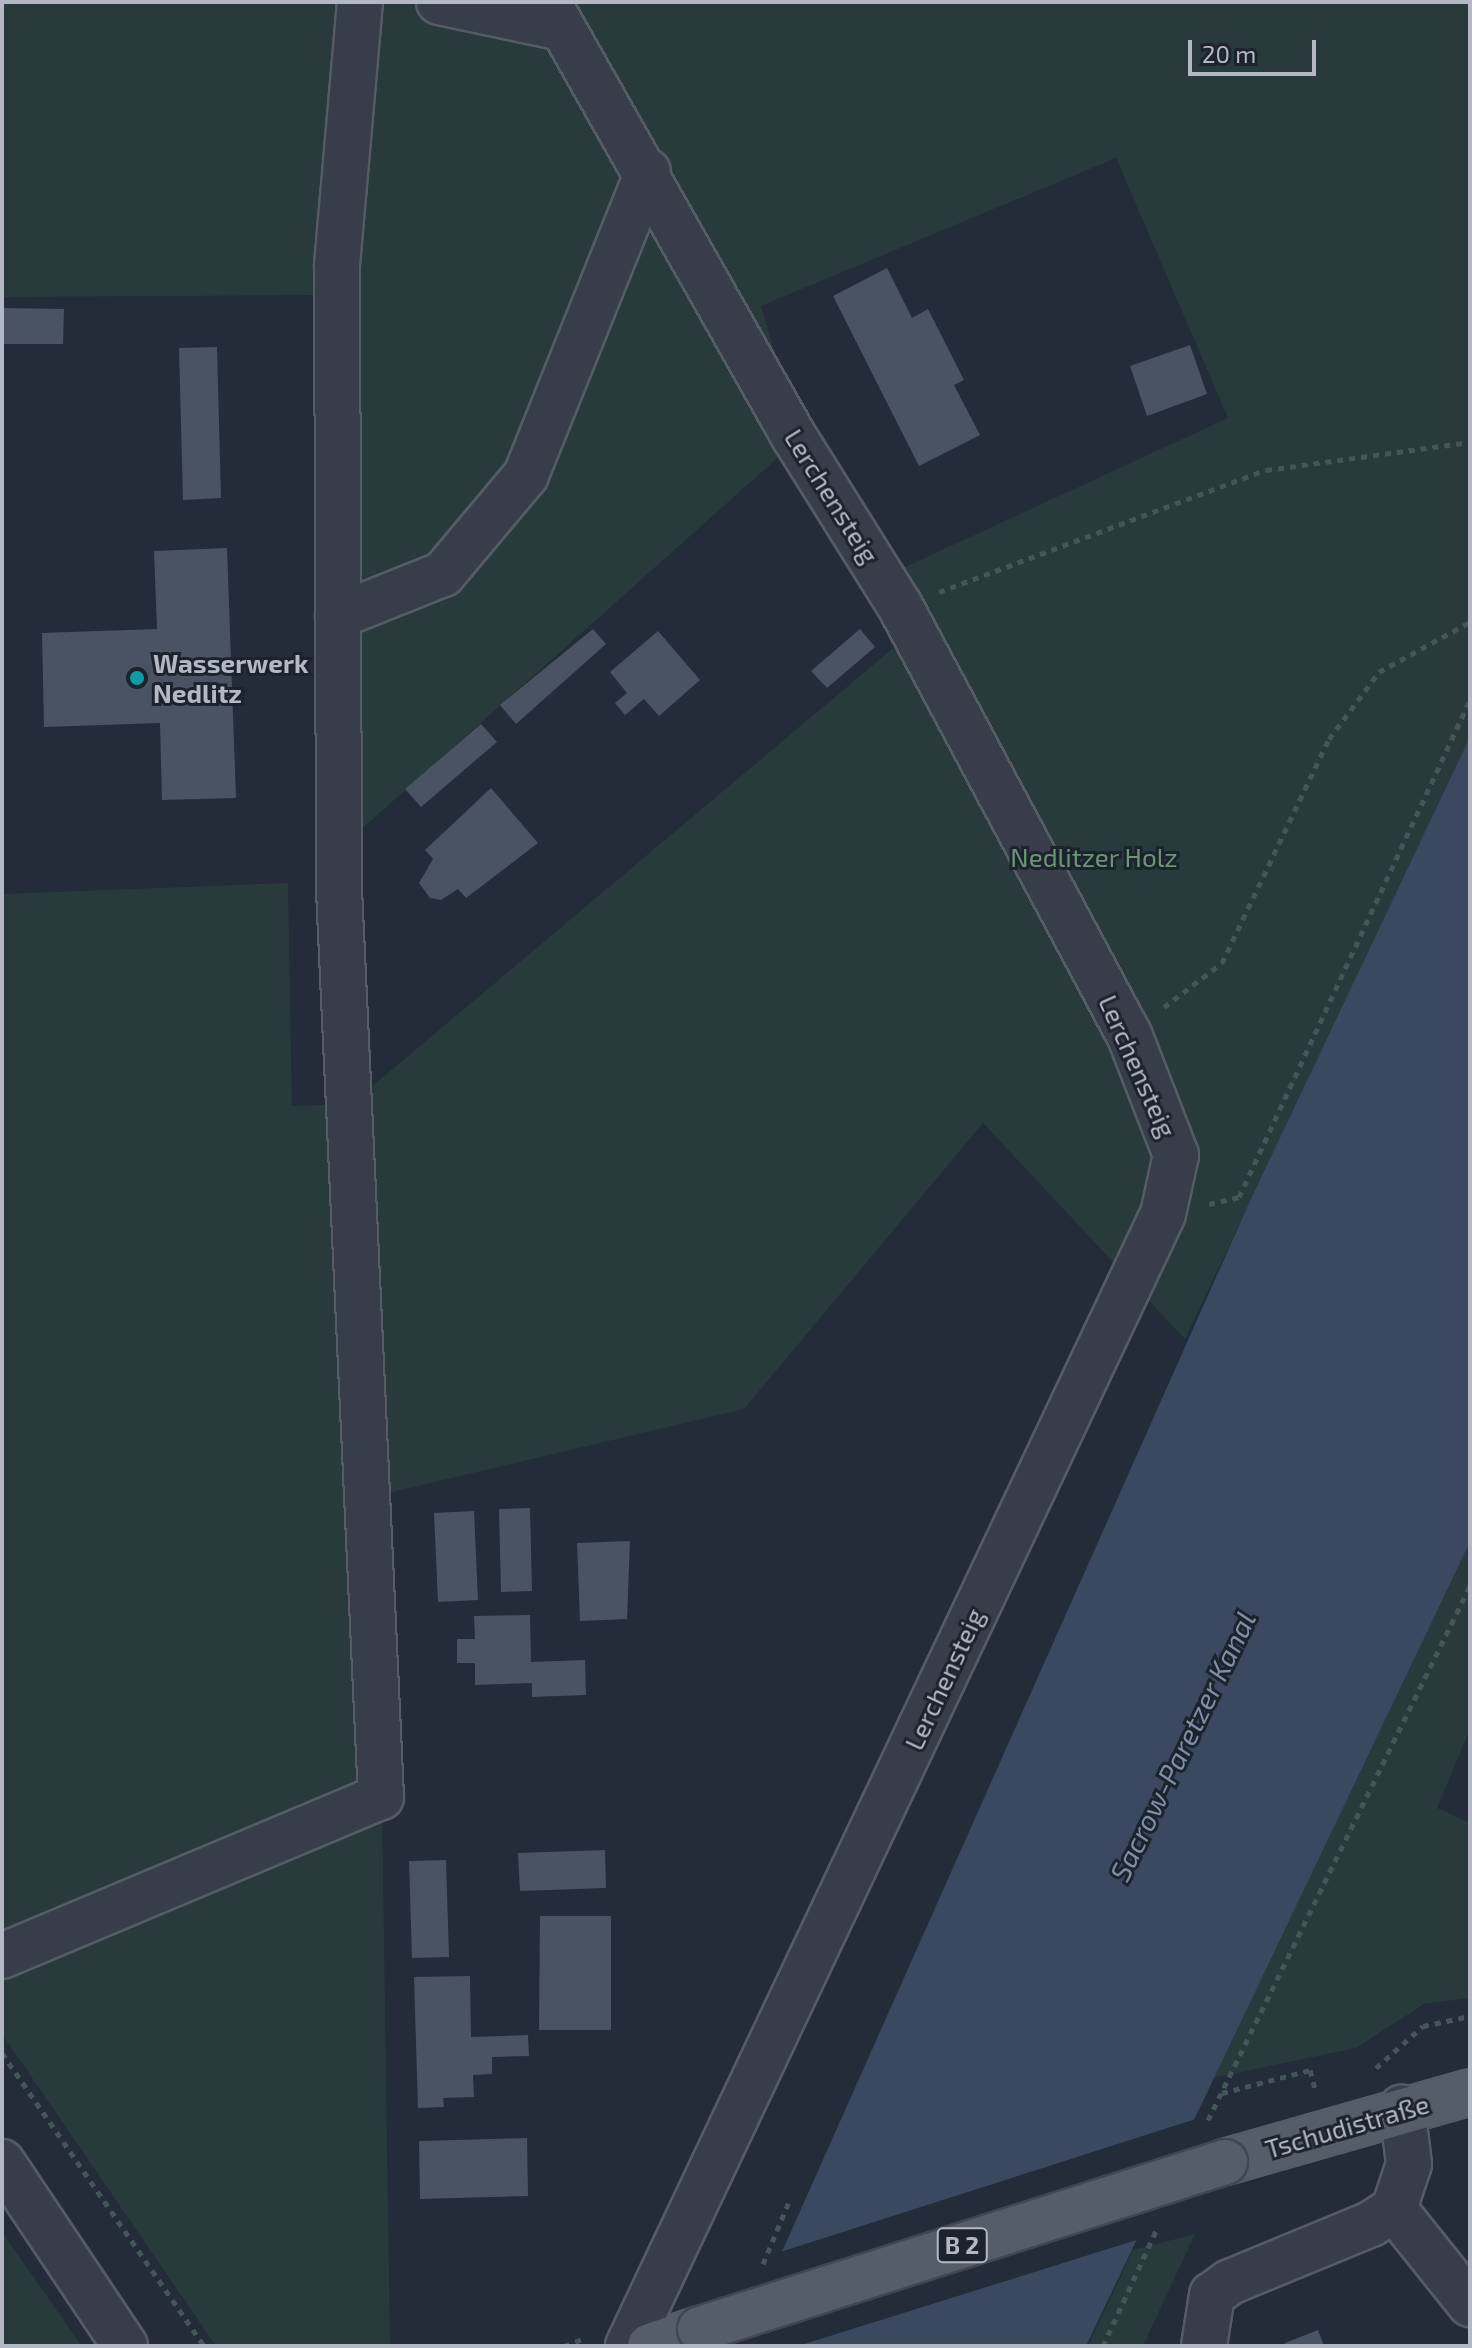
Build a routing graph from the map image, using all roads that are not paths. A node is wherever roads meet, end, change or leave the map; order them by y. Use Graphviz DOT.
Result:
graph roads {
  1 [pos="360,2"];
  2 [pos="439,2"];
  3 [pos="555,15"];
  4 [pos="648,172"];
  5 [pos="338,616"];
  6 [pos="2,1956"];
  7 [pos="1470,2092"];
  8 [pos="1402,2107"];
  9 [pos="2,2162"];
  10 [pos="1394,2209"];
  11 [pos="1470,2304"];
  12 [pos="125,2346"];
  13 [pos="628,2346"];
  14 [pos="650,2346"];
  15 [pos="1204,2346"];
  1 -- 5 [label="street"];
  2 -- 3 [label="street"];
  3 -- 4 [label="street, Lerchensteig"];
  4 -- 5 [label="street"];
  4 -- 13 [label="street, Lerchensteig"];
  5 -- 6 [label="street"];
  7 -- 8 [label="main road, Tschudistraße / B 2"];
  8 -- 10 [label="street"];
  8 -- 14 [label="main road, Tschudistraße / B 2, bridge"];
  9 -- 12 [label="street"];
  10 -- 11 [label="street"];
  10 -- 15 [label="street"];
}
